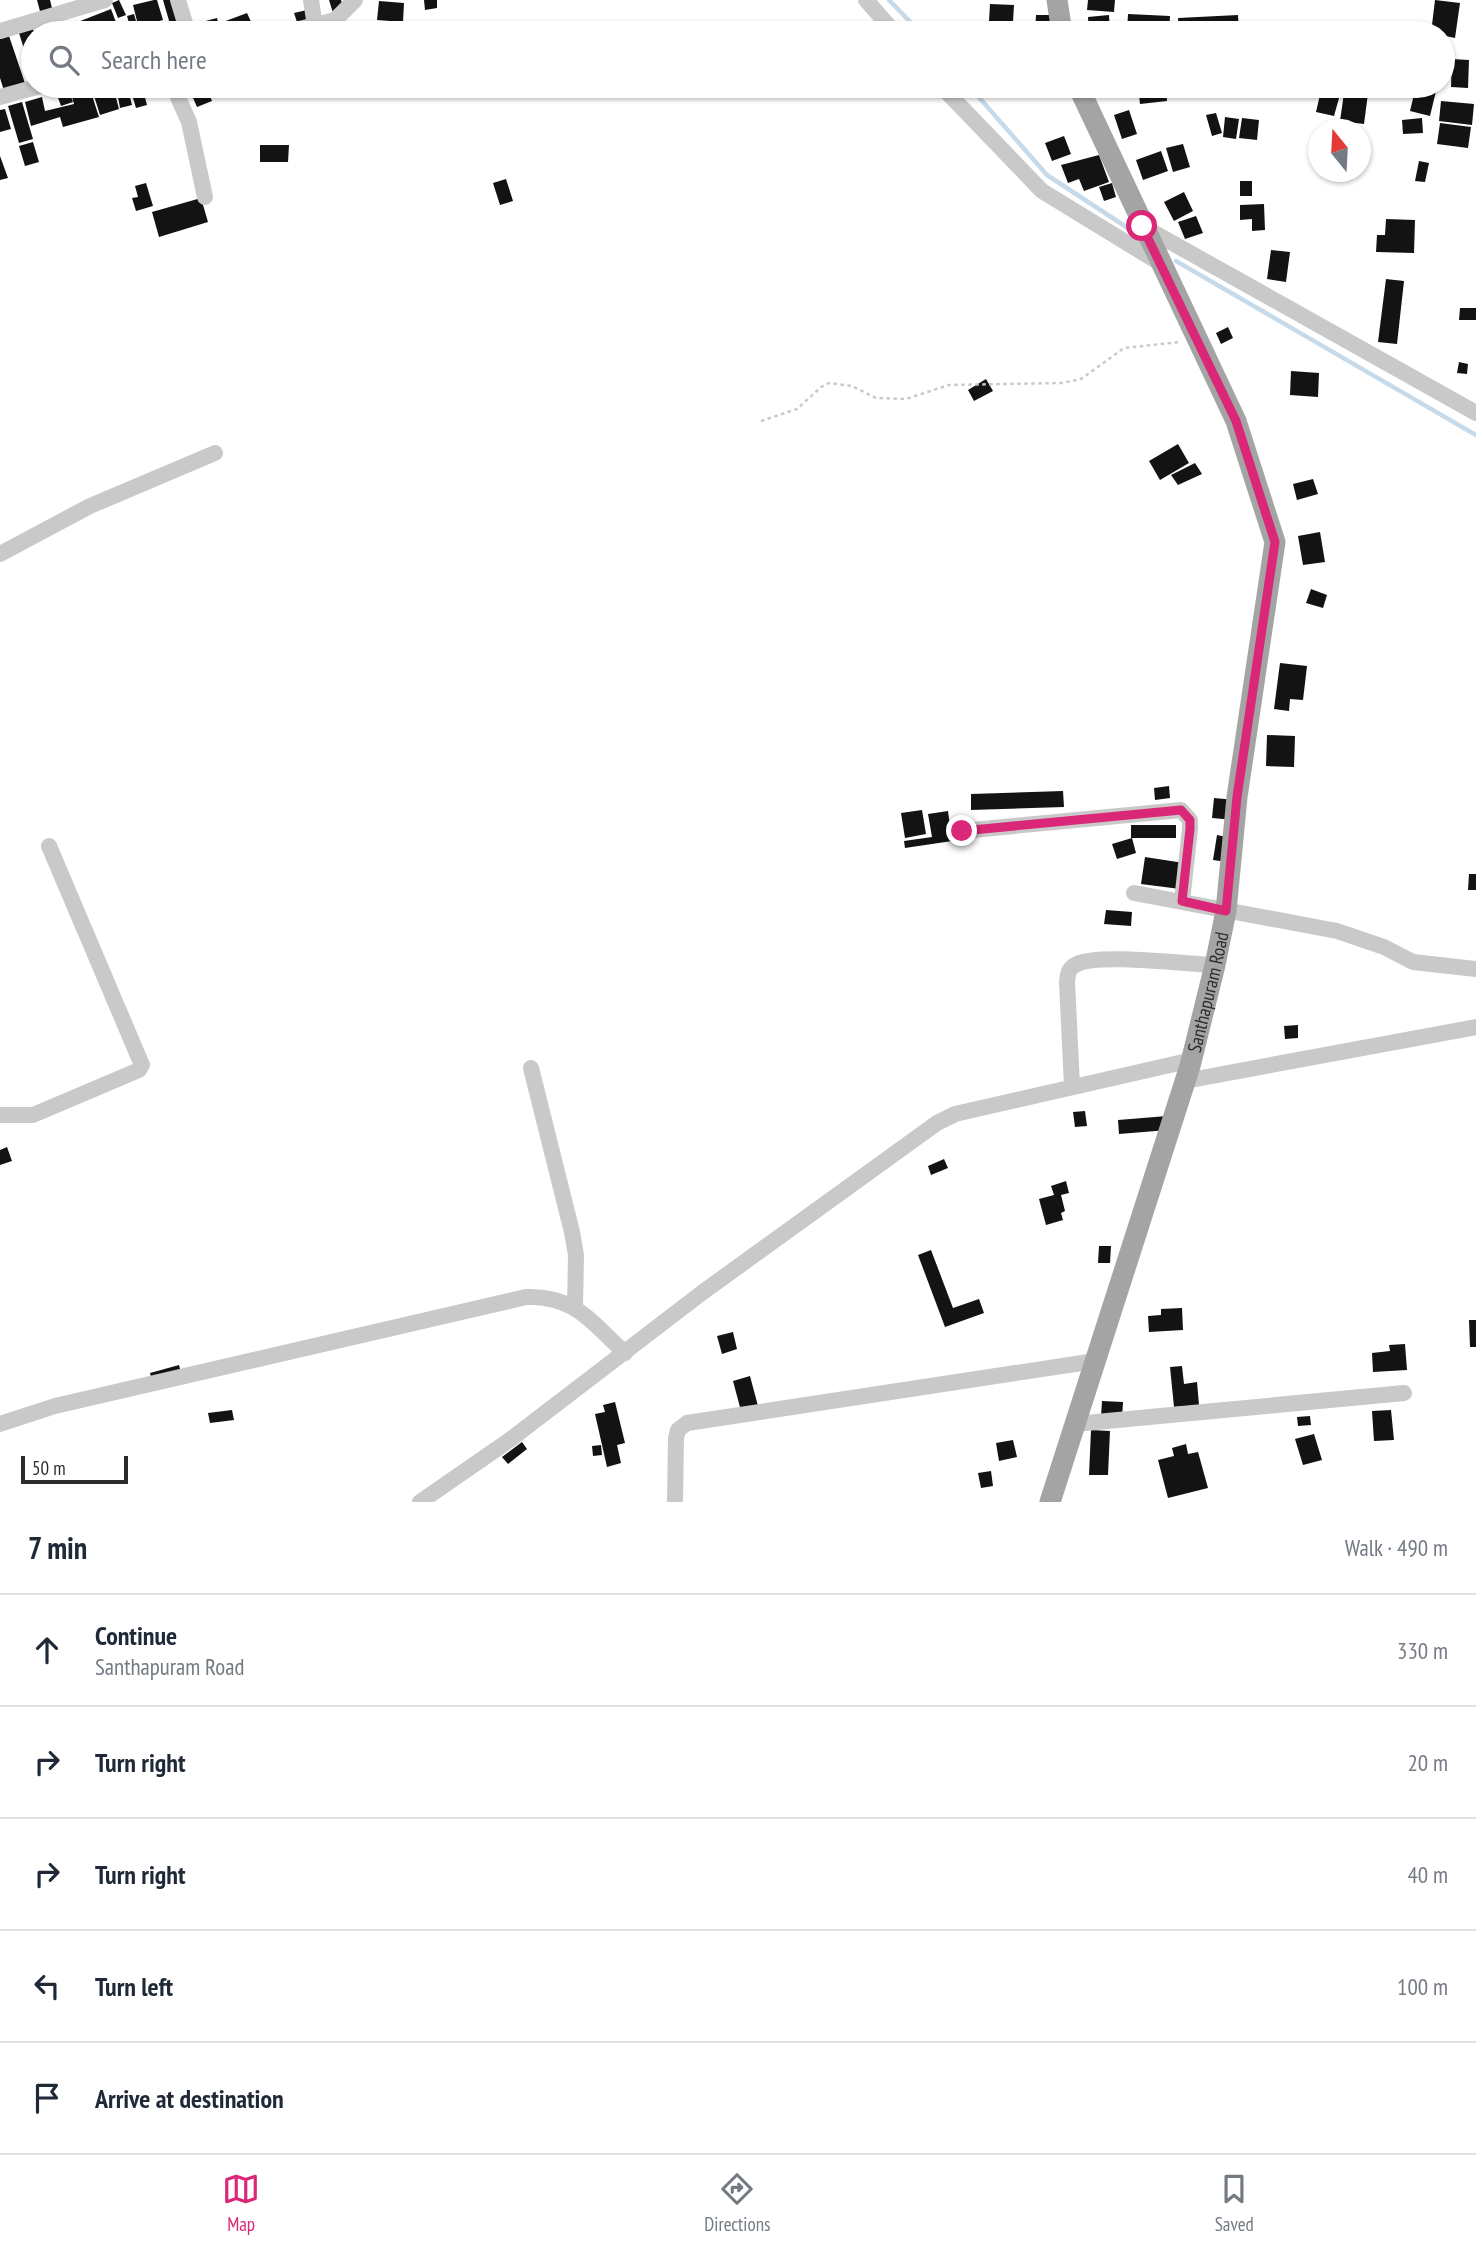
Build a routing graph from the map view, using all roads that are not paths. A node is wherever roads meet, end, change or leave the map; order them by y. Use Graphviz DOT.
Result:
graph roads {
  1 [pos="104,0"];
  2 [pos="178,0"];
  3 [pos="311,0"];
  4 [pos="355,0"];
  5 [pos="866,0"];
  6 [pos="1057,0"];
  7 [pos="34,21"];
  8 [pos="184,21"];
  9 [pos="314,21"];
  10 [pos="329,21"];
  11 [pos="884,21"];
  12 [pos="1060,21"];
  13 [pos="21,25"];
  14 [pos="0,31"];
  15 [pos="21,91"];
  16 [pos="0,97"];
  17 [pos="178,98"];
  18 [pos="953,98"];
  19 [pos="1084,98"];
  20 [pos="205,197"];
  21 [pos="1142,226"];
  22 [pos="1163,265"];
  23 [pos="1476,413"];
  24 [pos="215,453"];
  25 [pos="0,554"];
  26 [pos="962,831"];
  27 [pos="49,846"];
  28 [pos="1134,893"];
  29 [pos="1182,901"];
  30 [pos="1226,911"];
  31 [pos="1215,965"];
  32 [pos="1476,970"];
  33 [pos="1476,1027"];
  34 [pos="531,1068"];
  35 [pos="1189,1070"];
  36 [pos="1072,1086"];
  37 [pos="0,1115"];
  38 [pos="575,1306"];
  39 [pos="625,1353"];
  40 [pos="1095,1361"];
  41 [pos="1404,1393"];
  42 [pos="0,1424"];
  43 [pos="1075,1424"];
  44 [pos="420,1502"];
  45 [pos="675,1502"];
  46 [pos="1051,1502"];
  1 -- 7 [label="street"];
  2 -- 8 [label="street"];
  3 -- 9 [label="street"];
  4 -- 10 [label="street"];
  5 -- 11 [label="street"];
  6 -- 12 [label="main road"];
  13 -- 14 [label="street"];
  15 -- 16 [label="street"];
  17 -- 20 [label="street"];
  18 -- 22 [label="street"];
  19 -- 21 [label="main road, Santhapuram Road"];
  21 -- 22 [label="main road, Santhapuram Road"];
  21 -- 23 [label="street"];
  22 -- 30 [label="main road, Santhapuram Road"];
  24 -- 25 [label="street"];
  26 -- 29 [label="street"];
  27 -- 37 [label="street"];
  28 -- 29 [label="street"];
  29 -- 30 [label="street"];
  30 -- 31 [label="main road, Santhapuram Road"];
  30 -- 32 [label="street"];
  31 -- 35 [label="main road, Santhapuram Road"];
  31 -- 36 [label="street"];
  33 -- 35 [label="street"];
  34 -- 38 [label="street"];
  35 -- 36 [label="street"];
  35 -- 40 [label="main road, Santhapuram Road"];
  36 -- 39 [label="street"];
  38 -- 39 [label="street"];
  38 -- 42 [label="street"];
  39 -- 44 [label="street"];
  40 -- 43 [label="main road, Santhapuram Road"];
  40 -- 45 [label="street"];
  41 -- 43 [label="street"];
  43 -- 46 [label="main road, Santhapuram Road"];
}
